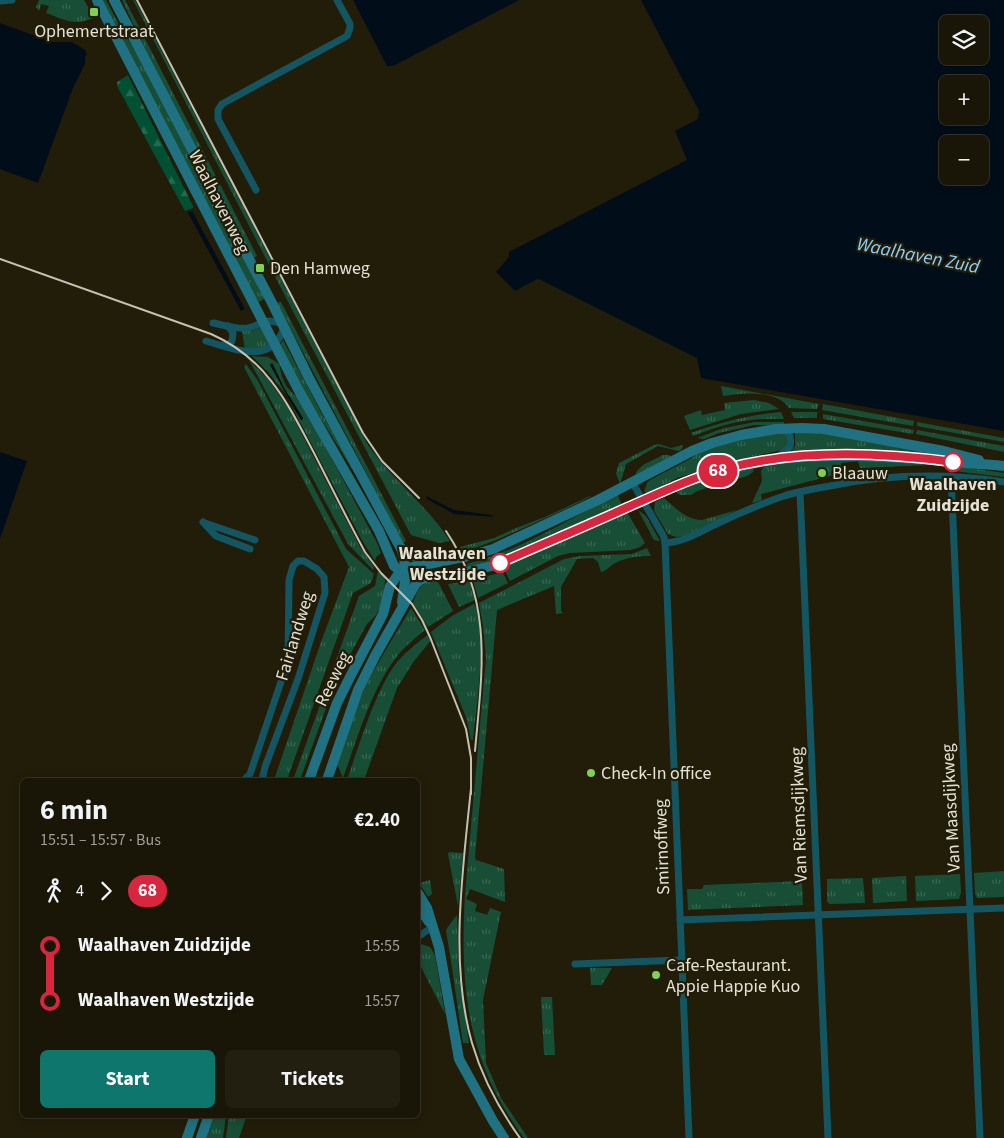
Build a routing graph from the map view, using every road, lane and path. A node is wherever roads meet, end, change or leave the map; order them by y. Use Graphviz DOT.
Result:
graph roads {
  1 [pos="0,0"];
  2 [pos="12,0"];
  3 [pos="96,0"];
  4 [pos="114,0"];
  5 [pos="337,0"];
  6 [pos="256,190"];
  7 [pos="263,321"];
  8 [pos="213,323"];
  9 [pos="228,326"];
  10 [pos="283,326"];
  11 [pos="275,345"];
  12 [pos="264,350"];
  13 [pos="282,358"];
  14 [pos="776,429"];
  15 [pos="774,460"];
  16 [pos="989,464"];
  17 [pos="1004,466"];
  18 [pos="951,476"];
  19 [pos="632,482"];
  20 [pos="1004,482"];
  21 [pos="800,492"];
  22 [pos="642,500"];
  23 [pos="255,540"];
  24 [pos="665,543"];
  25 [pos="250,549"];
  26 [pos="403,552"];
  27 [pos="473,555"];
  28 [pos="390,560"];
  29 [pos="405,571"];
  30 [pos="431,576"];
  31 [pos="388,593"];
  32 [pos="400,611"];
  33 [pos="246,778"];
  34 [pos="262,778"];
  35 [pos="310,778"];
  36 [pos="328,778"];
  37 [pos="420,896"];
  38 [pos="1004,908"];
  39 [pos="420,909"];
  40 [pos="970,909"];
  41 [pos="818,915"];
  42 [pos="680,920"];
  43 [pos="432,927"];
  44 [pos="420,936"];
  45 [pos="682,960"];
  46 [pos="575,964"];
  47 [pos="194,1118"];
  48 [pos="208,1118"];
  49 [pos="187,1138"];
  50 [pos="201,1138"];
  51 [pos="504,1138"];
  52 [pos="689,1138"];
  53 [pos="828,1138"];
  54 [pos="980,1138"];
  1 -- 2 [label="street"];
  3 -- 7 [label="street, Waalhavenweg"];
  4 -- 10 [label="street, Waalhavenweg"];
  5 -- 6 [label="street"];
  7 -- 9 [label="street"];
  7 -- 10 [label="street"];
  7 -- 11 [label="street, Waalhavenweg"];
  8 -- 9 [label="street"];
  9 -- 12 [label="street"];
  10 -- 11 [label="street"];
  10 -- 26 [label="street, Waalhavenweg"];
  11 -- 12 [label="street"];
  11 -- 13 [label="street, Waalhavenweg"];
  12 -- 13 [label="street"];
  13 -- 28 [label="street, Waalhavenweg"];
  14 -- 15 [label="street"];
  14 -- 16 [label="street"];
  14 -- 19 [label="street"];
  15 -- 16 [label="street"];
  15 -- 22 [label="street"];
  16 -- 17 [label="street"];
  18 -- 20 [label="street"];
  18 -- 21 [label="street"];
  18 -- 40 [label="street, Van Maasdijkweg"];
  19 -- 22 [label="street"];
  19 -- 27 [label="street"];
  21 -- 24 [label="street"];
  21 -- 41 [label="street, Van Riemsdijkweg"];
  22 -- 24 [label="street, Smirnoffweg"];
  22 -- 30 [label="street"];
  23 -- 25 [label="street"];
  24 -- 42 [label="street, Smirnoffweg"];
  26 -- 27 [label="street"];
  26 -- 29 [label="street, Reeweg"];
  27 -- 29 [label="street"];
  28 -- 29 [label="street"];
  28 -- 31 [label="street, Reeweg"];
  29 -- 30 [label="street"];
  29 -- 31 [label="street, Reeweg"];
  29 -- 32 [label="street, Reeweg"];
  30 -- 32 [label="street, Reeweg"];
  31 -- 35 [label="street, Reeweg"];
  32 -- 36 [label="street, Reeweg"];
  33 -- 34 [label="street, Fairlandweg"];
  37 -- 43 [label="street"];
  38 -- 40 [label="street"];
  39 -- 43 [label="street"];
  40 -- 41 [label="street"];
  40 -- 54 [label="street, Van Maasdijkweg"];
  41 -- 42 [label="street"];
  41 -- 53 [label="street, Van Riemsdijkweg"];
  42 -- 45 [label="street, Smirnoffweg"];
  43 -- 44 [label="street"];
  43 -- 51 [label="street"];
  45 -- 46 [label="street"];
  45 -- 52 [label="street, Smirnoffweg"];
  47 -- 49 [label="street"];
  48 -- 50 [label="street"];
}
